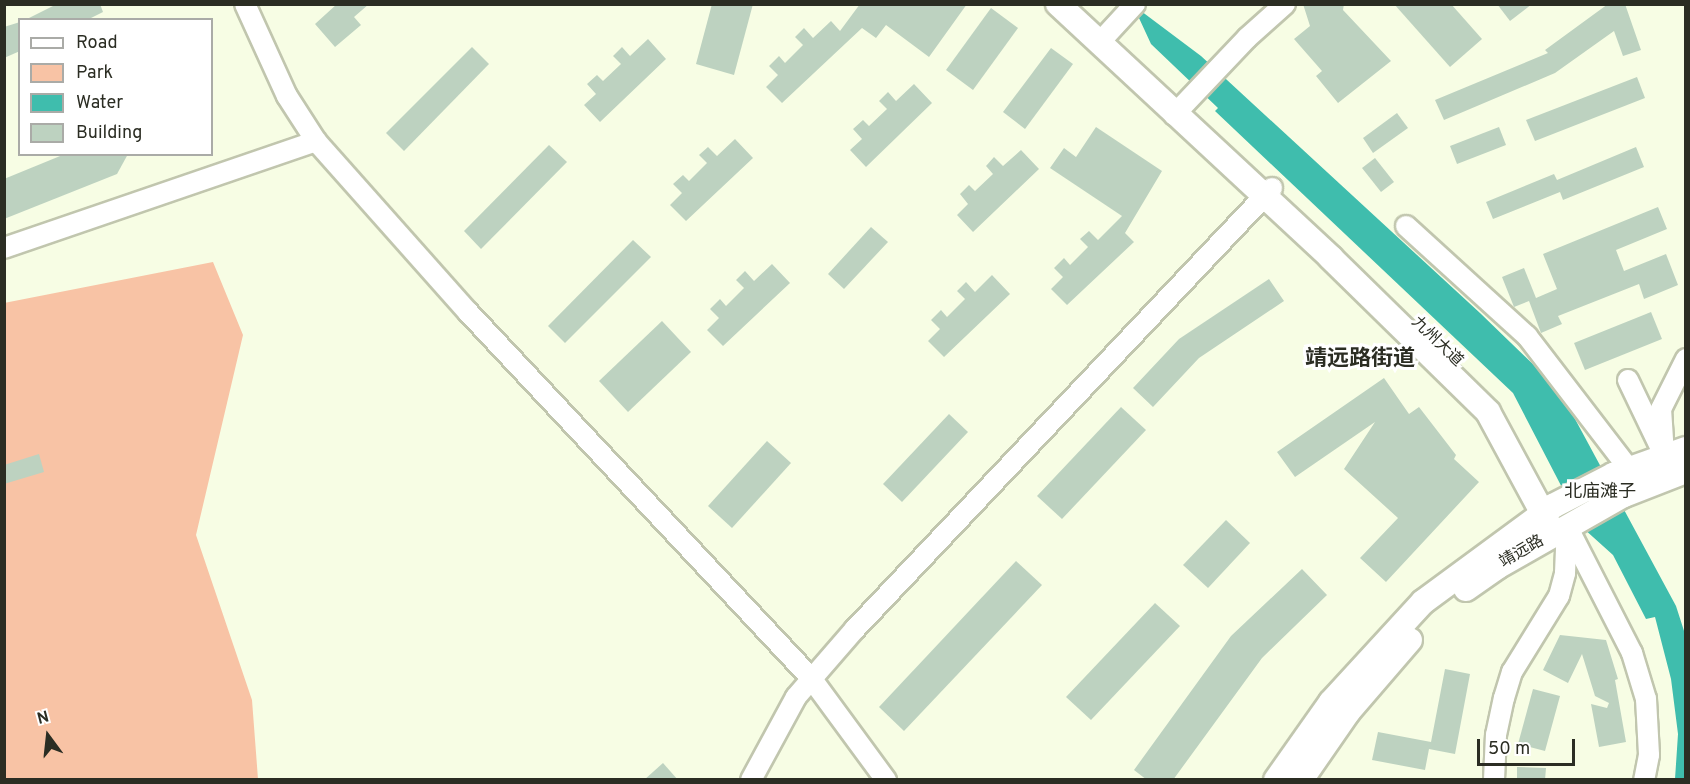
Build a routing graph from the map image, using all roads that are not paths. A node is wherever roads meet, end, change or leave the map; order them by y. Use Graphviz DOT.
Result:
graph roads {
  1 [pos="245,4"];
  2 [pos="1058,4"];
  3 [pos="1070,4"];
  4 [pos="1285,4"];
  5 [pos="1129,11"];
  6 [pos="1102,41"];
  7 [pos="1183,105"];
  8 [pos="316,141"];
  9 [pos="1268,193"];
  10 [pos="1406,226"];
  11 [pos="4,249"];
  12 [pos="1686,359"];
  13 [pos="1628,380"];
  14 [pos="1680,466"];
  15 [pos="1622,480"];
  16 [pos="1559,517"];
  17 [pos="811,678"];
  18 [pos="751,780"];
  19 [pos="886,780"];
  20 [pos="1276,780"];
  21 [pos="1301,780"];
  22 [pos="1494,780"];
  23 [pos="1644,780"];
  1 -- 8 [label="street"];
  2 -- 6 [label="main road"];
  3 -- 6 [label="main road, 九州大道"];
  4 -- 7 [label="street"];
  5 -- 6 [label="street"];
  6 -- 7 [label="main road, 九州大道"];
  7 -- 9 [label="main road, 九州大道"];
  8 -- 11 [label="street"];
  8 -- 17 [label="street"];
  9 -- 16 [label="main road, 九州大道"];
  9 -- 17 [label="street"];
  10 -- 15 [label="street"];
  12 -- 14 [label="street"];
  13 -- 14 [label="street"];
  14 -- 15 [label="main road"];
  15 -- 16 [label="main road"];
  16 -- 20 [label="main road, 靖远路"];
  16 -- 21 [label="main road, 靖远路"];
  16 -- 22 [label="street, 靖远路"];
  16 -- 23 [label="street, 九州大道"];
  17 -- 18 [label="street"];
  17 -- 19 [label="street"];
}
